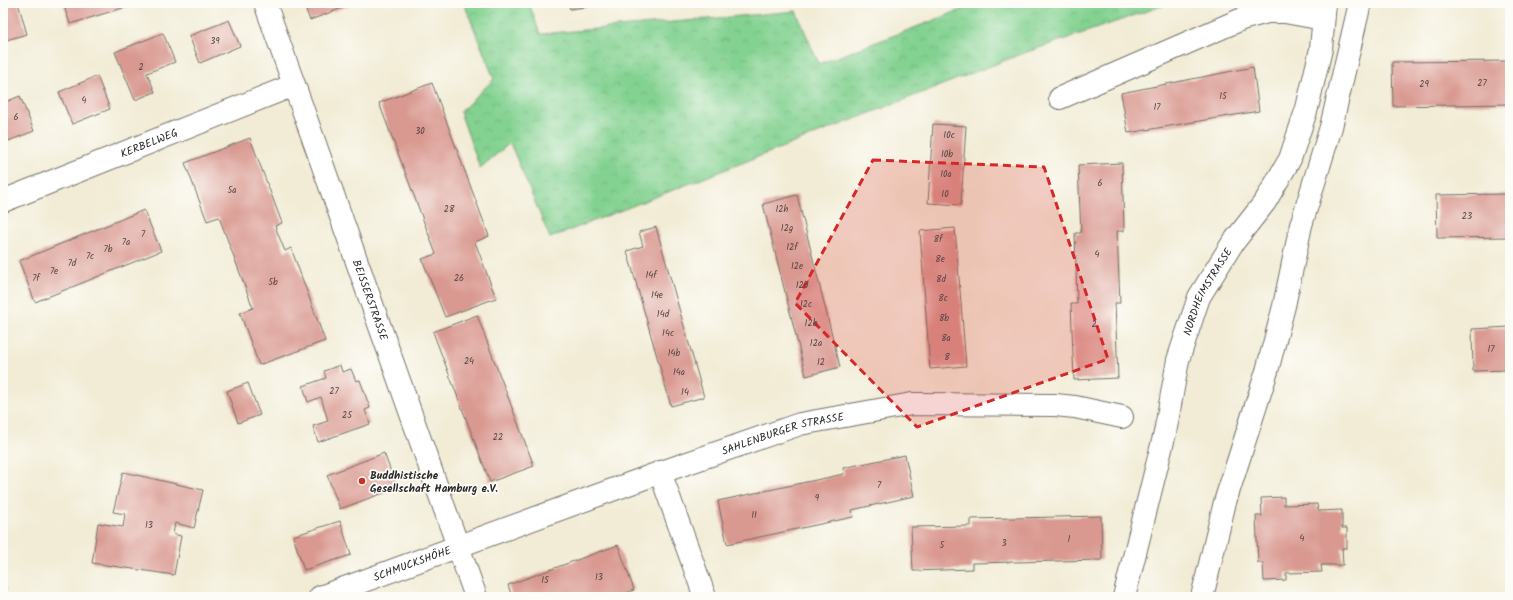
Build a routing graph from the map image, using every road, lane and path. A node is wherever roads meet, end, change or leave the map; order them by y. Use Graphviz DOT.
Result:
graph roads {
  1 [pos="265,3"];
  2 [pos="1360,3"];
  3 [pos="1324,11"];
  4 [pos="294,85"];
  5 [pos="1060,98"];
  6 [pos="3,201"];
  7 [pos="1122,417"];
  8 [pos="660,472"];
  9 [pos="458,546"];
  10 [pos="320,597"];
  11 [pos="476,597"];
  12 [pos="705,597"];
  13 [pos="1124,597"];
  14 [pos="1202,597"];
  1 -- 4 [label="street, BEISSERSTRASSE"];
  2 -- 14 [label="street"];
  3 -- 5 [label="street"];
  3 -- 13 [label="street, NORDHEIMSTRASSE"];
  4 -- 6 [label="street, KERBELWEG"];
  4 -- 9 [label="street, BEISSERSTRASSE"];
  7 -- 8 [label="street, SAHLENBURGER STRASSE"];
  8 -- 9 [label="street, SAHLENBURGER STRASSE"];
  8 -- 12 [label="street"];
  9 -- 10 [label="street, SCHMUCKSHÖHE"];
  9 -- 11 [label="street, BEISSERSTRASSE"];
}
